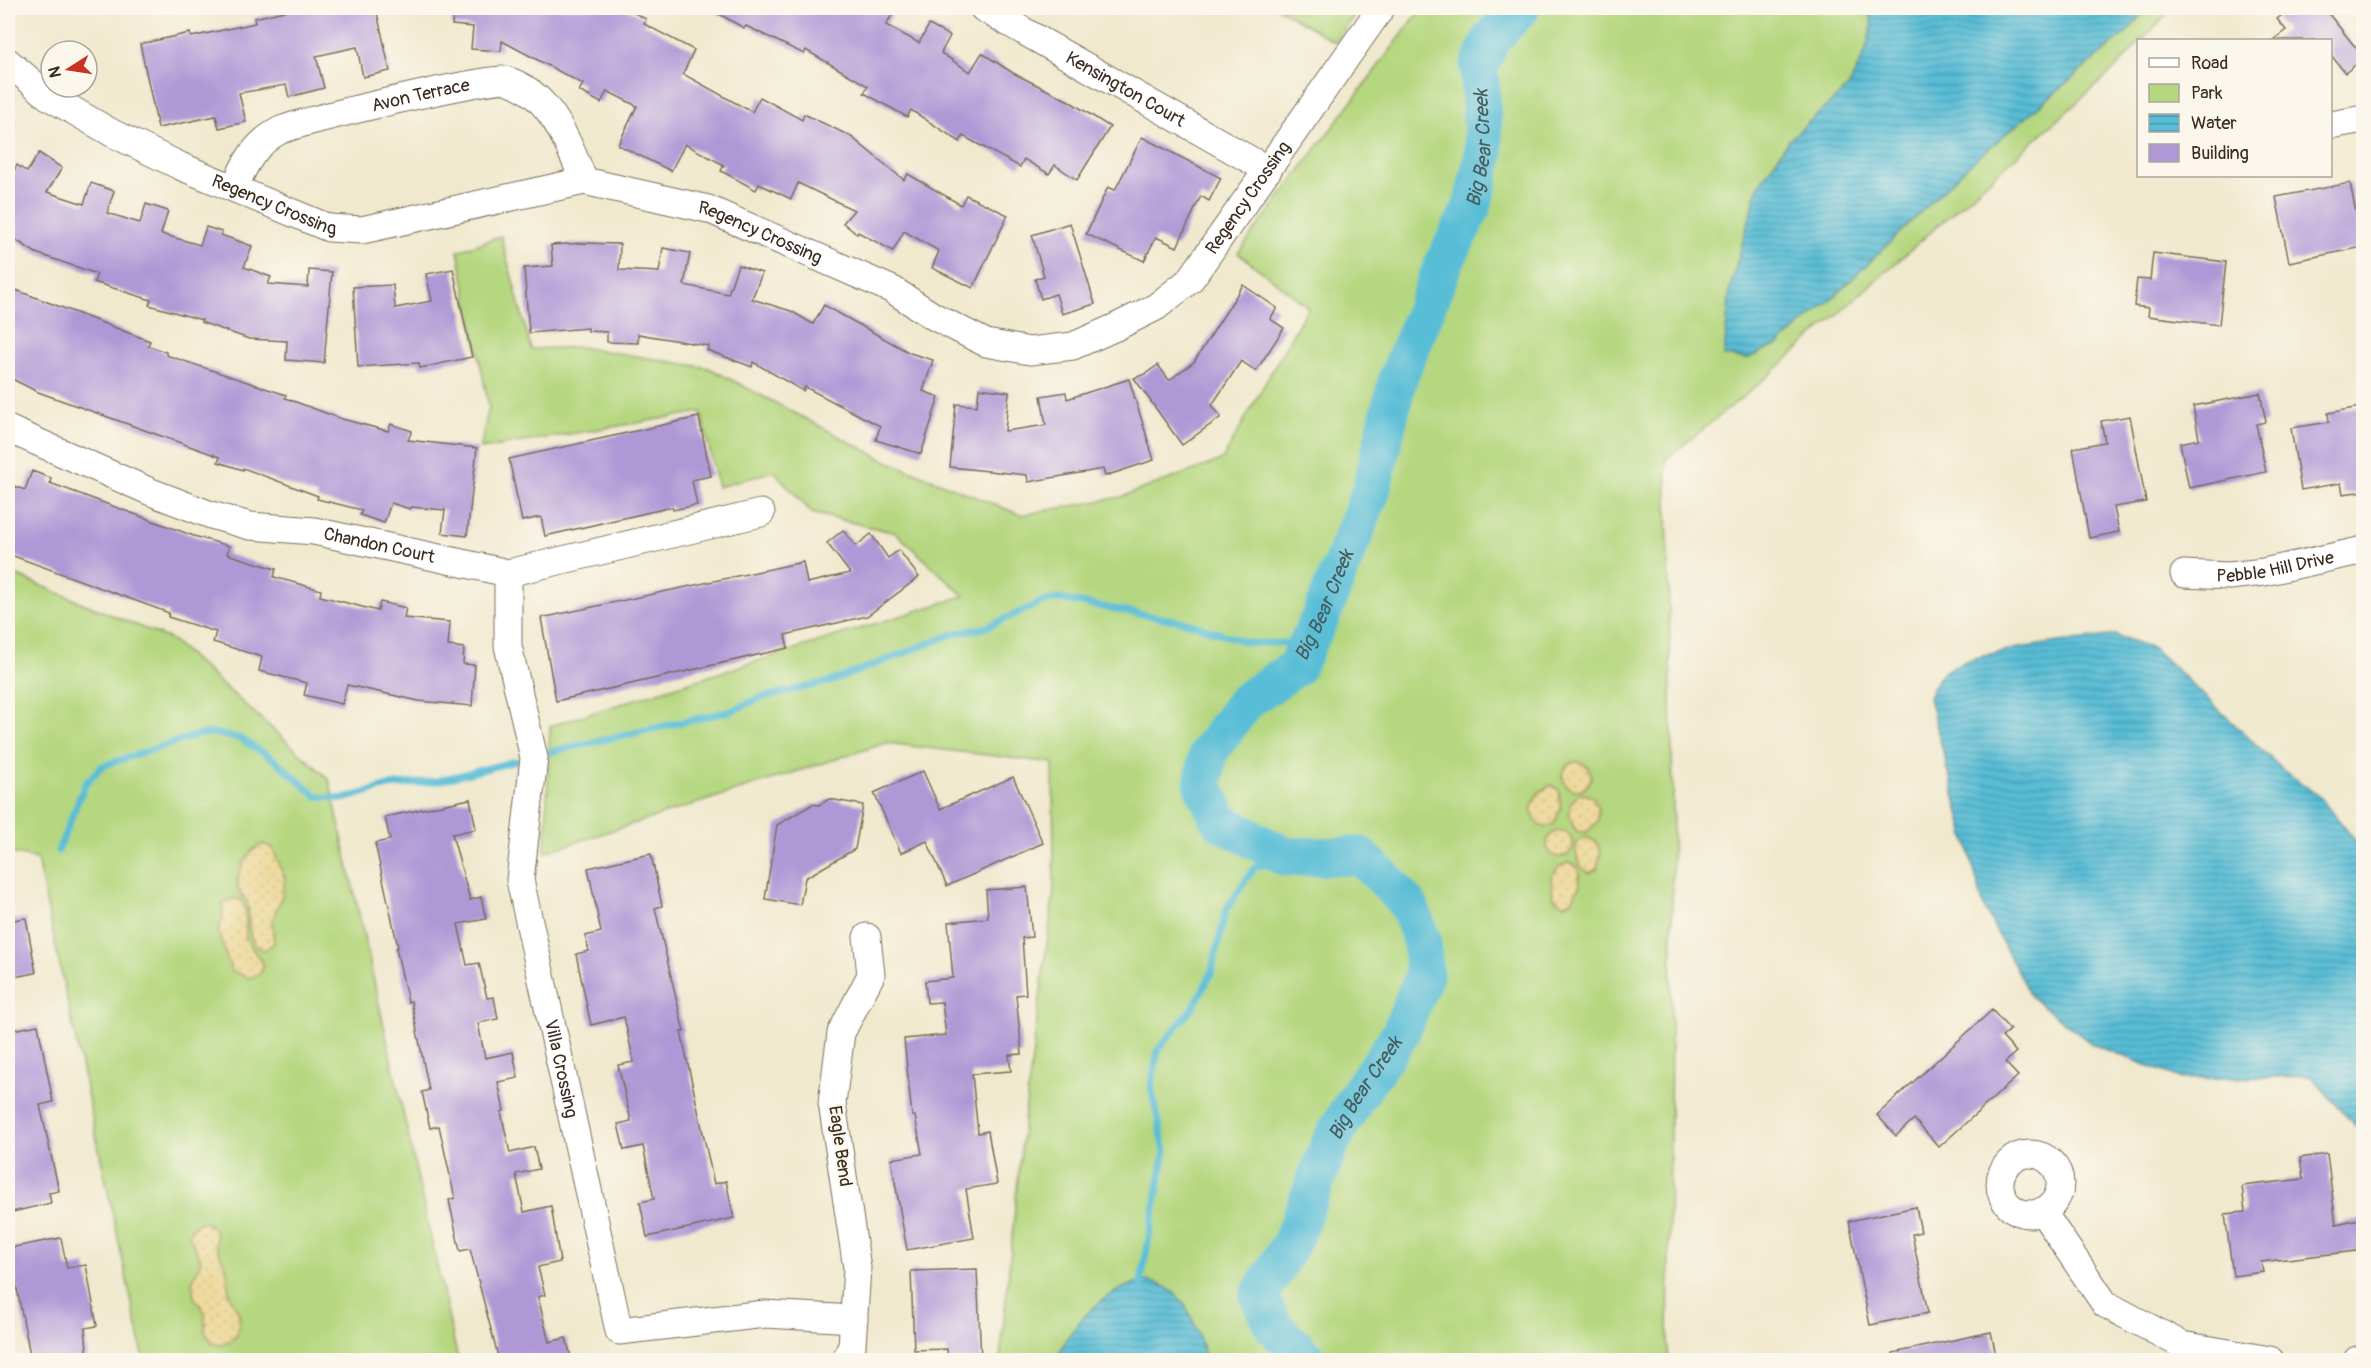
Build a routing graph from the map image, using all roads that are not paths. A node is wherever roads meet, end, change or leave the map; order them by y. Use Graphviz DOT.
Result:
graph roads {
  1 [pos="983,8"];
  2 [pos="1381,8"];
  3 [pos="9,67"];
  4 [pos="2364,119"];
  5 [pos="2332,124"];
  6 [pos="1268,170"];
  7 [pos="584,181"];
  8 [pos="235,187"];
  9 [pos="8,429"];
  10 [pos="761,513"];
  11 [pos="2364,550"];
  12 [pos="508,573"];
  13 [pos="2184,574"];
  14 [pos="867,937"];
  15 [pos="2042,1211"];
  16 [pos="854,1319"];
  17 [pos="2364,1359"];
  18 [pos="846,1360"];
  19 [pos="2270,1360"];
  20 [pos="2357,1360"];
  1 -- 6 [label="street, Kensington Court"];
  2 -- 6 [label="street, Regency Crossing"];
  3 -- 8 [label="street, Regency Crossing"];
  4 -- 5 [label="street"];
  6 -- 7 [label="street, Regency Crossing"];
  7 -- 8 [label="street, Regency Crossing"];
  7 -- 8 [label="street, Avon Terrace"];
  9 -- 12 [label="street, Chandon Court"];
  10 -- 12 [label="street, Chandon Court"];
  11 -- 13 [label="street, Pebble Hill Drive"];
  12 -- 16 [label="street, Villa Crossing"];
  14 -- 16 [label="street, Eagle Bend"];
  15 -- 19 [label="street"];
  16 -- 18 [label="street, Eagle Bend"];
  17 -- 20 [label="street"];
}
